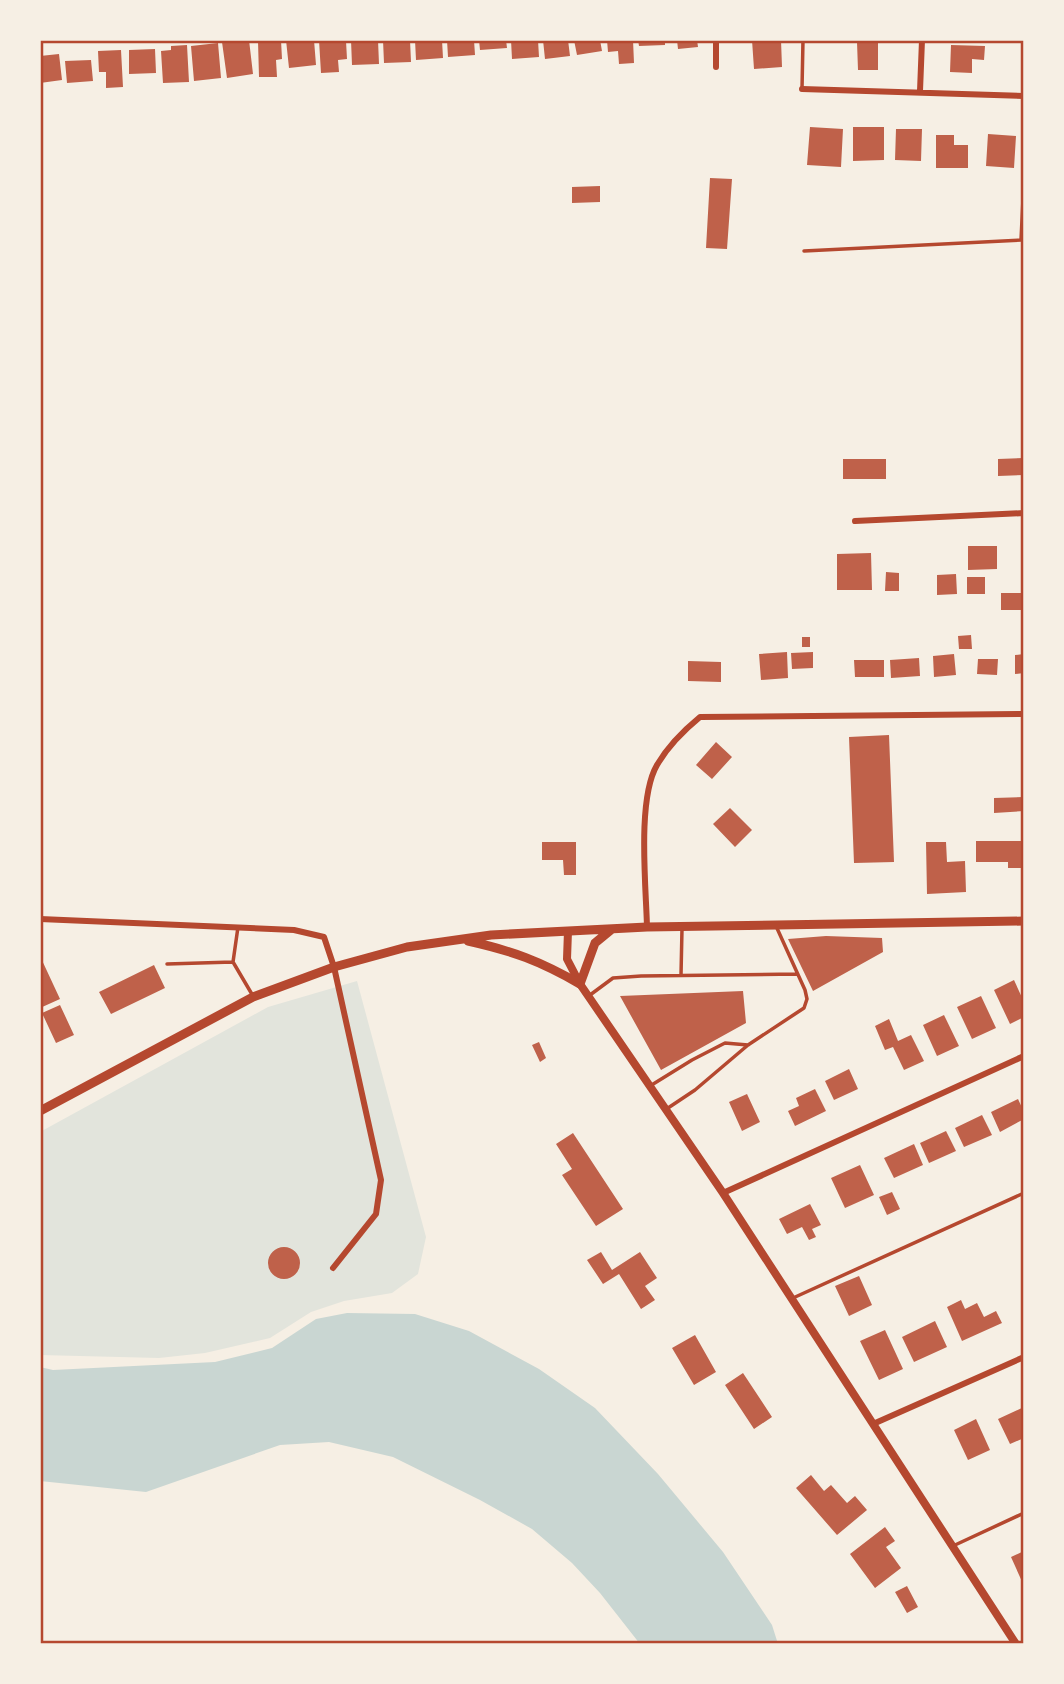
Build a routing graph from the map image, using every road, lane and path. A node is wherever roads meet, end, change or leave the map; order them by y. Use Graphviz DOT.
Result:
graph roads {
  1 [pos="716,40"];
  2 [pos="803,40"];
  3 [pos="922,40"];
  4 [pos="716,67"];
  5 [pos="802,89"];
  6 [pos="920,91"];
  7 [pos="1024,96"];
  8 [pos="1024,177"];
  9 [pos="804,250"];
  10 [pos="1024,513"];
  11 [pos="855,521"];
  12 [pos="1024,714"];
  13 [pos="40,919"];
  14 [pos="1024,921"];
  15 [pos="775,925"];
  16 [pos="682,926"];
  17 [pos="238,927"];
  18 [pos="647,927"];
  19 [pos="612,929"];
  20 [pos="568,931"];
  21 [pos="460,939"];
  22 [pos="233,962"];
  23 [pos="167,964"];
  24 [pos="334,967"];
  25 [pos="797,974"];
  26 [pos="681,975"];
  27 [pos="580,985"];
  28 [pos="588,996"];
  29 [pos="253,997"];
  30 [pos="748,1045"];
  31 [pos="1024,1056"];
  32 [pos="650,1086"];
  33 [pos="666,1109"];
  34 [pos="40,1111"];
  35 [pos="723,1193"];
  36 [pos="1024,1193"];
  37 [pos="333,1268"];
  38 [pos="792,1299"];
  39 [pos="1024,1357"];
  40 [pos="873,1424"];
  41 [pos="1024,1513"];
  42 [pos="953,1546"];
  43 [pos="1016,1644"];
  1 -- 4 [label="street"];
  2 -- 5 [label="lane"];
  3 -- 6 [label="street"];
  5 -- 6 [label="street"];
  6 -- 7 [label="street"];
  8 -- 9 [label="lane"];
  10 -- 11 [label="street"];
  12 -- 18 [label="street"];
  13 -- 17 [label="street"];
  14 -- 15 [label="main road"];
  15 -- 16 [label="main road"];
  15 -- 25 [label="lane"];
  16 -- 18 [label="main road"];
  16 -- 26 [label="lane"];
  17 -- 22 [label="lane"];
  17 -- 24 [label="street"];
  18 -- 19 [label="main road"];
  19 -- 20 [label="main road"];
  19 -- 27 [label="main road"];
  20 -- 21 [label="main road"];
  20 -- 27 [label="street"];
  21 -- 24 [label="main road"];
  21 -- 27 [label="main road"];
  22 -- 23 [label="lane"];
  22 -- 29 [label="lane"];
  24 -- 29 [label="main road"];
  24 -- 37 [label="street"];
  25 -- 26 [label="lane"];
  25 -- 30 [label="lane"];
  26 -- 28 [label="lane"];
  27 -- 28 [label="street"];
  28 -- 32 [label="street"];
  29 -- 34 [label="main road"];
  30 -- 32 [label="lane"];
  30 -- 33 [label="lane"];
  31 -- 35 [label="street"];
  32 -- 33 [label="street"];
  33 -- 35 [label="street"];
  35 -- 38 [label="street"];
  36 -- 38 [label="lane"];
  38 -- 40 [label="street"];
  39 -- 40 [label="street"];
  40 -- 42 [label="street"];
  41 -- 42 [label="lane"];
  42 -- 43 [label="street"];
}
